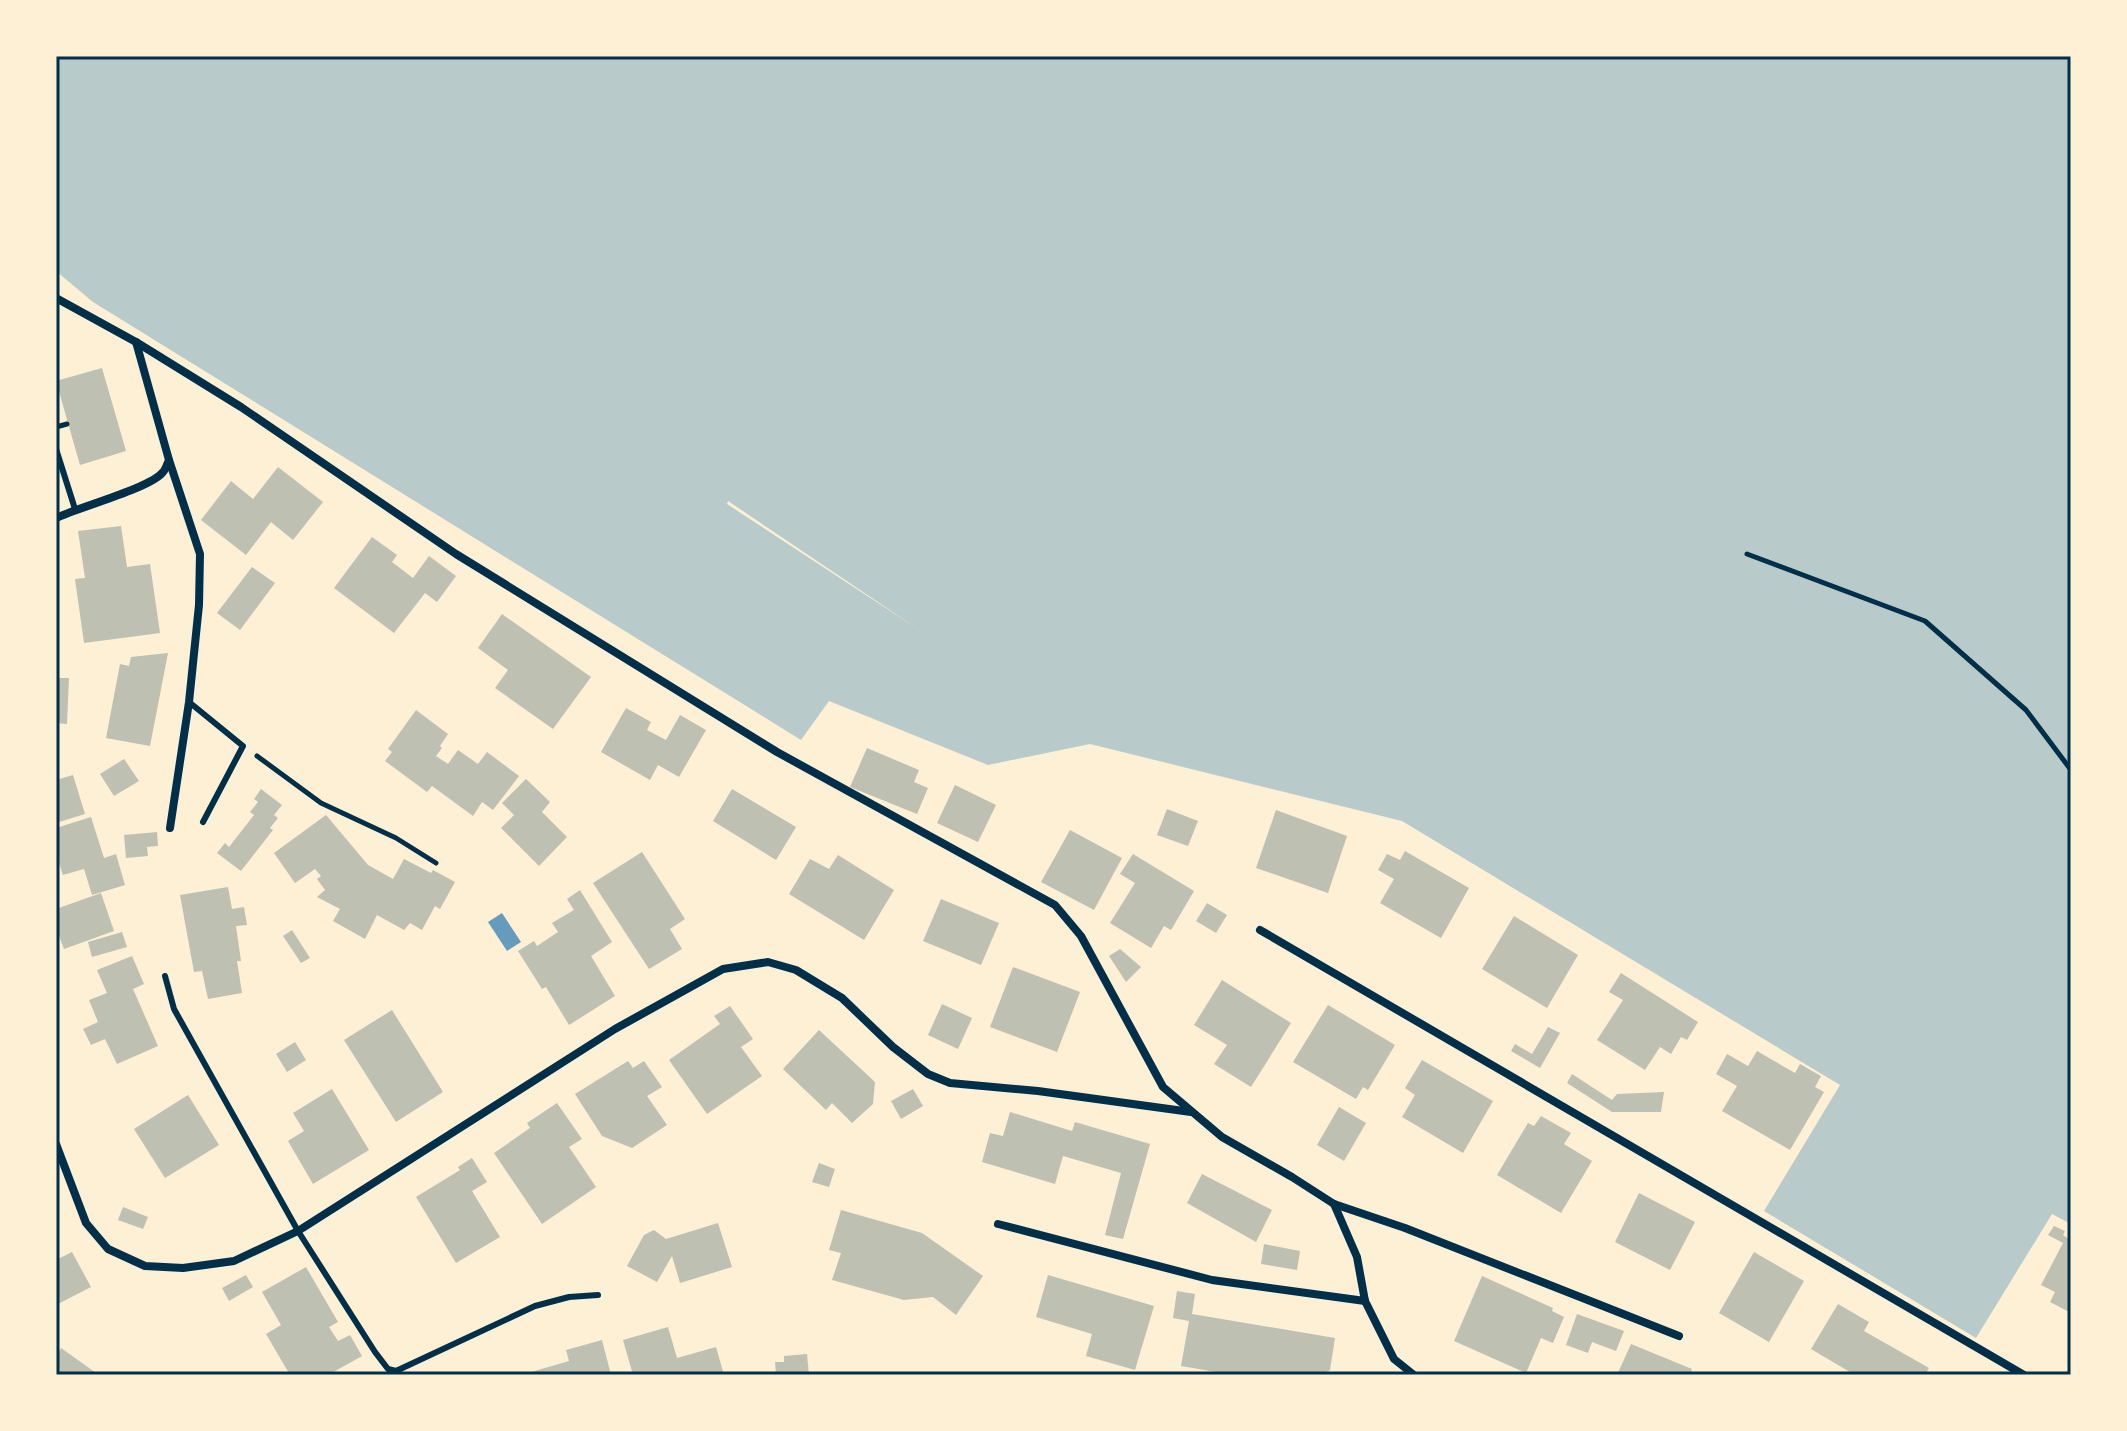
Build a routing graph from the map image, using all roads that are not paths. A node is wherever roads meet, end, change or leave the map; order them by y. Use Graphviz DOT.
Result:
graph roads {
  1 [pos="56,298"];
  2 [pos="136,342"];
  3 [pos="56,449"];
  4 [pos="169,460"];
  5 [pos="75,509"];
  6 [pos="56,518"];
  7 [pos="189,702"];
  8 [pos="203,822"];
  9 [pos="170,828"];
  10 [pos="1260,930"];
  11 [pos="165,976"];
  12 [pos="1192,1112"];
  13 [pos="56,1144"];
  14 [pos="1334,1204"];
  15 [pos="998,1224"];
  16 [pos="298,1231"];
  17 [pos="598,1295"];
  18 [pos="1365,1301"];
  19 [pos="1679,1336"];
  20 [pos="1414,1375"];
  21 [pos="2024,1375"];
  1 -- 2 [label="street"];
  2 -- 4 [label="street"];
  2 -- 12 [label="street"];
  3 -- 5 [label="lane"];
  4 -- 5 [label="street"];
  4 -- 7 [label="street"];
  5 -- 6 [label="street"];
  7 -- 8 [label="lane"];
  7 -- 9 [label="street"];
  10 -- 21 [label="street"];
  11 -- 16 [label="lane"];
  12 -- 14 [label="street"];
  12 -- 16 [label="street"];
  13 -- 16 [label="street"];
  14 -- 18 [label="street"];
  14 -- 19 [label="street"];
  15 -- 18 [label="street"];
  16 -- 17 [label="lane"];
  18 -- 20 [label="street"];
}
